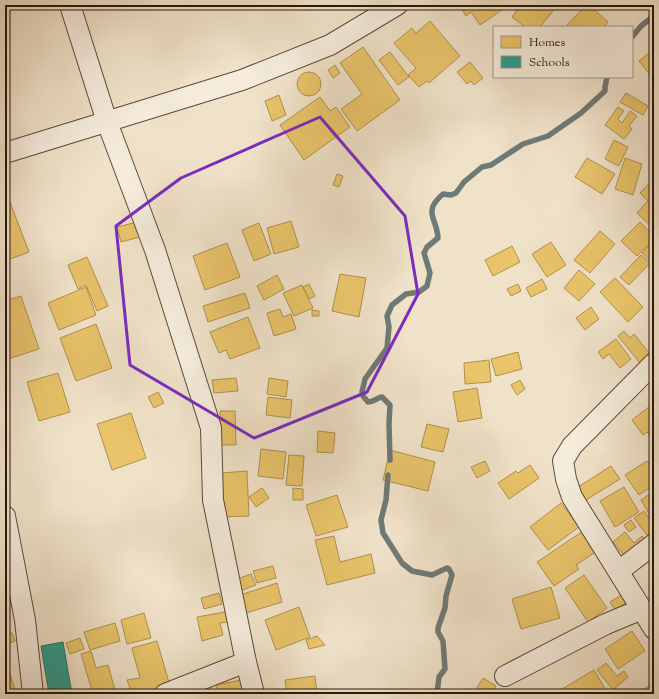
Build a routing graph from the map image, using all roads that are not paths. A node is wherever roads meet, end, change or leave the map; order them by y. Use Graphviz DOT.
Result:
graph roads {
  1 [pos="70,5"];
  2 [pos="397,5"];
  3 [pos="107,122"];
  4 [pos="5,153"];
  5 [pos="654,363"];
  6 [pos="5,516"];
  7 [pos="654,544"];
  8 [pos="618,571"];
  9 [pos="642,609"];
  10 [pos="654,629"];
  11 [pos="246,662"];
  12 [pos="505,676"];
  13 [pos="33,694"];
  14 [pos="165,694"];
  15 [pos="254,694"];
  1 -- 3 [label="street"];
  2 -- 3 [label="street"];
  3 -- 4 [label="street"];
  3 -- 11 [label="street"];
  5 -- 8 [label="street"];
  6 -- 13 [label="street"];
  7 -- 8 [label="street"];
  8 -- 9 [label="street"];
  9 -- 10 [label="street"];
  9 -- 12 [label="street"];
  11 -- 14 [label="street"];
  11 -- 15 [label="street"];
}
